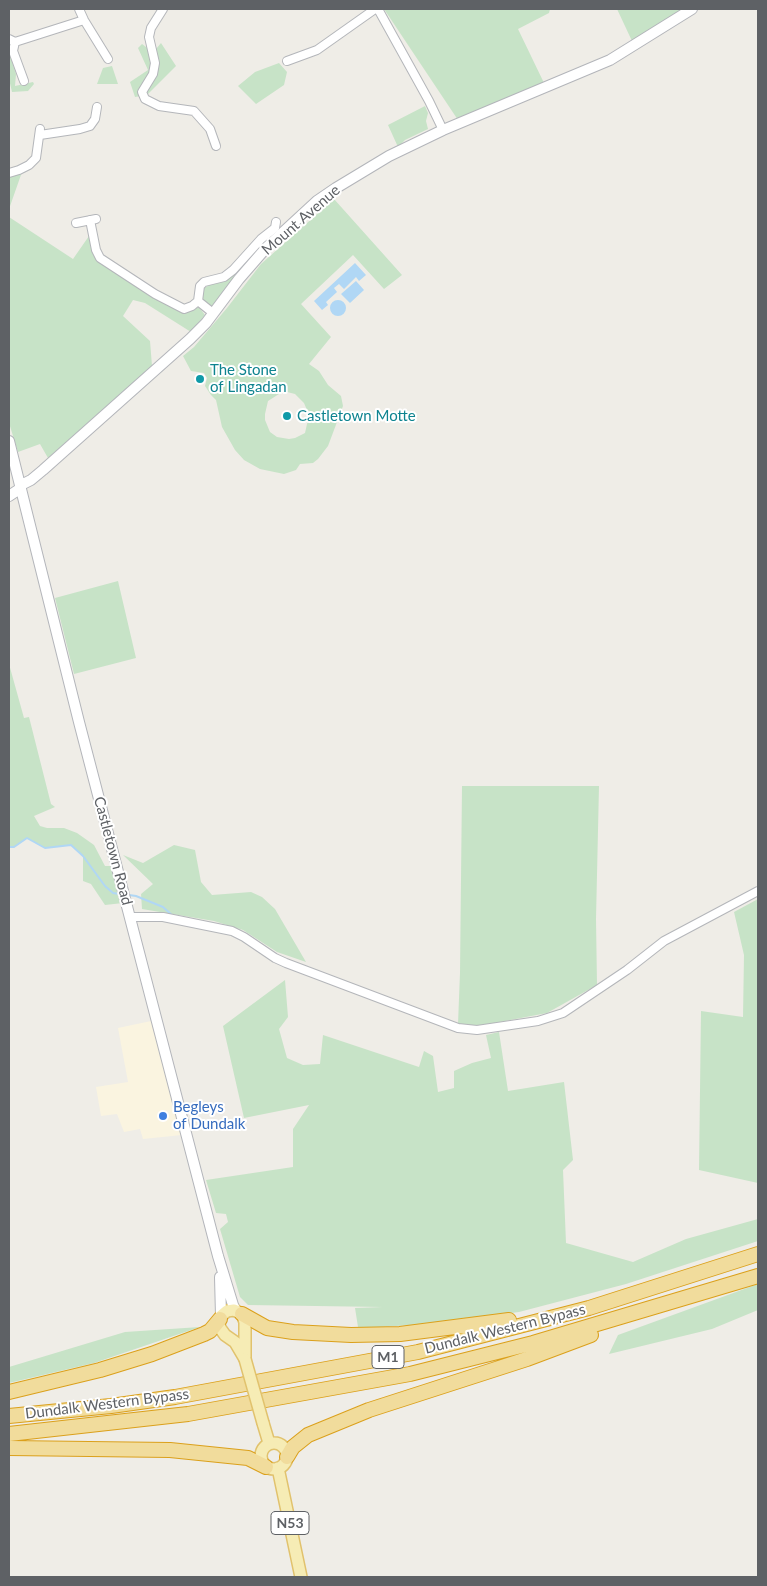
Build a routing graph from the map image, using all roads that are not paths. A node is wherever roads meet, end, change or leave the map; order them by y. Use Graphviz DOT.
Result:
graph roads {
  1 [pos="79,9"];
  2 [pos="163,9"];
  3 [pos="377,9"];
  4 [pos="692,9"];
  5 [pos="84,20"];
  6 [pos="12,40"];
  7 [pos="108,59"];
  8 [pos="286,61"];
  9 [pos="24,81"];
  10 [pos="98,107"];
  11 [pos="443,130"];
  12 [pos="216,146"];
  13 [pos="9,173"];
  14 [pos="276,222"];
  15 [pos="76,223"];
  16 [pos="198,302"];
  17 [pos="213,313"];
  18 [pos="9,441"];
  19 [pos="21,486"];
  20 [pos="9,496"];
  21 [pos="758,891"];
  22 [pos="131,917"];
  23 [pos="758,1248"];
  24 [pos="758,1254"];
  25 [pos="220,1261"];
  26 [pos="758,1276"];
  27 [pos="733,1285"];
  28 [pos="241,1317"];
  29 [pos="220,1318"];
  30 [pos="227,1336"];
  31 [pos="245,1359"];
  32 [pos="9,1392"];
  33 [pos="9,1416"];
  34 [pos="9,1434"];
  35 [pos="269,1443"];
  36 [pos="9,1448"];
  37 [pos="277,1464"];
  38 [pos="301,1577"];
  1 -- 5 [label="street"];
  2 -- 12 [label="street"];
  3 -- 8 [label="street"];
  3 -- 11 [label="street"];
  4 -- 11 [label="main road, Mount Avenue"];
  5 -- 6 [label="street"];
  5 -- 7 [label="street"];
  6 -- 9 [label="street"];
  10 -- 13 [label="street"];
  11 -- 17 [label="main road, Mount Avenue"];
  14 -- 16 [label="street"];
  15 -- 16 [label="street"];
  16 -- 17 [label="street"];
  17 -- 19 [label="main road, Mount Avenue"];
  18 -- 19 [label="main road, Castletown Road"];
  19 -- 20 [label="main road, Mount Avenue"];
  19 -- 22 [label="main road, Castletown Road"];
  21 -- 22 [label="street"];
  22 -- 25 [label="main road, Castletown Road"];
  23 -- 28 [label="highway"];
  24 -- 33 [label="highway, Dundalk Western Bypass / M1"];
  25 -- 28 [label="main road, Castletown Road"];
  25 -- 29 [label="main road, Castletown Road"];
  26 -- 27 [label="highway, Dundalk Western Bypass / M1"];
  27 -- 34 [label="highway, Dundalk Western Bypass / M1"];
  27 -- 37 [label="highway"];
  28 -- 29 [label="main road"];
  28 -- 30 [label="main road"];
  28 -- 31 [label="main road"];
  29 -- 30 [label="main road"];
  29 -- 32 [label="highway"];
  30 -- 31 [label="main road"];
  31 -- 35 [label="main road, bridge"];
  35 -- 37 [label="main road, N53"];
  35 -- 37 [label="main road"];
  36 -- 37 [label="highway"];
  37 -- 38 [label="main road, N53"];
}
